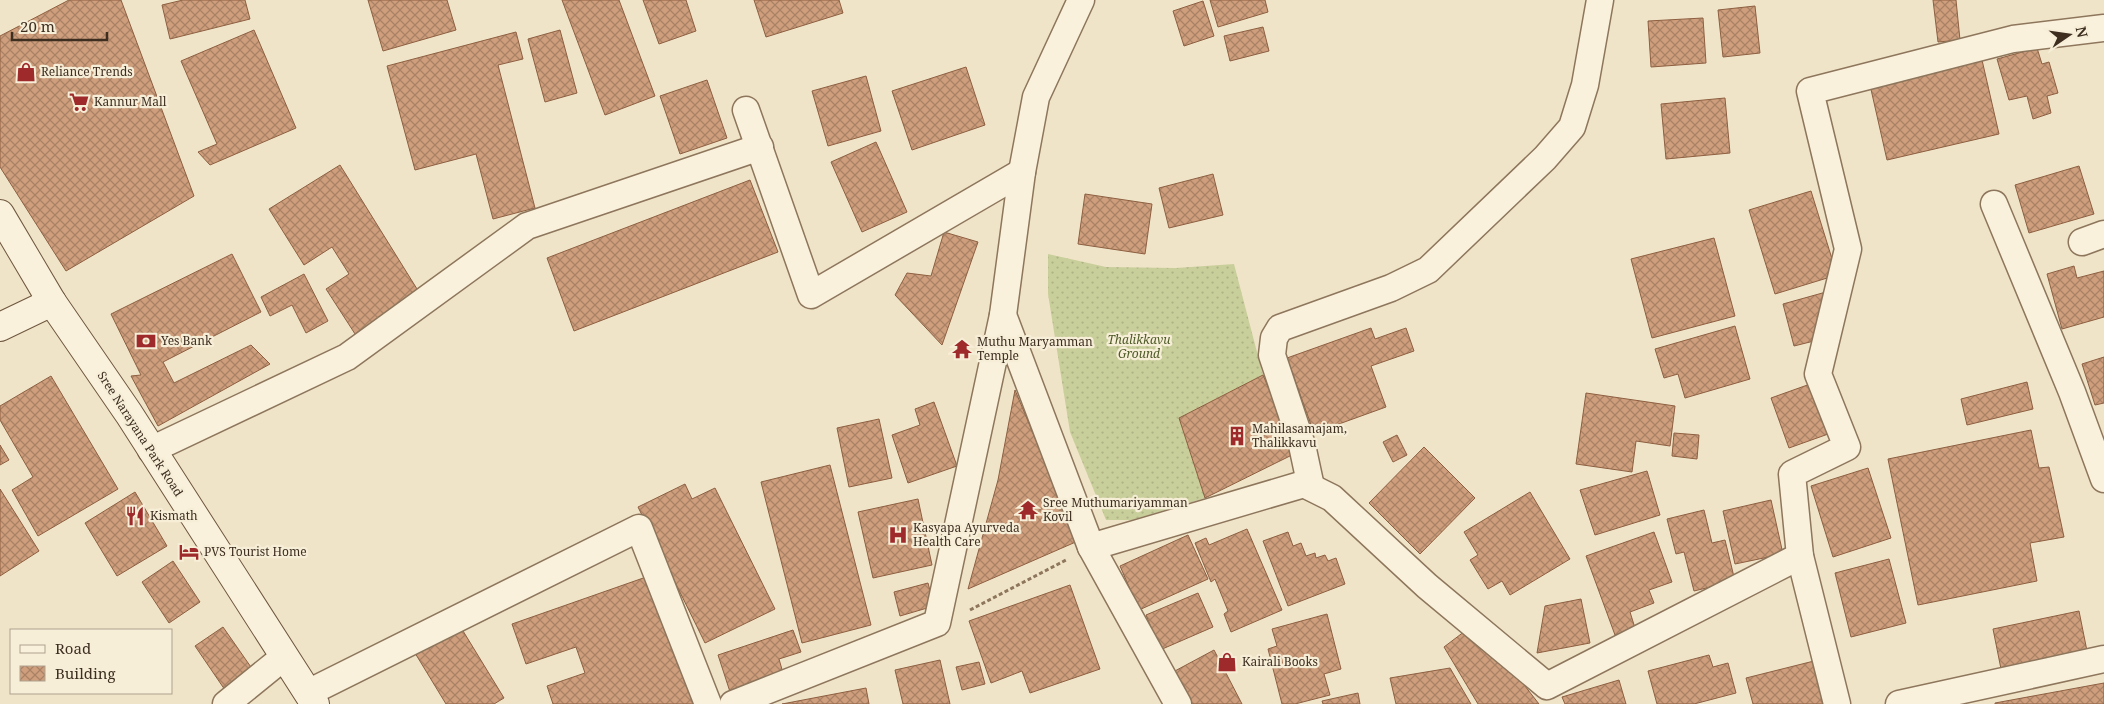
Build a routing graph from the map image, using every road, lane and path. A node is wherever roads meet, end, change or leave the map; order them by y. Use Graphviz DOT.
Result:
graph roads {
  1 [pos="1081,0"];
  2 [pos="1600,0"];
  3 [pos="2104,28"];
  4 [pos="746,110"];
  5 [pos="760,147"];
  6 [pos="1022,172"];
  7 [pos="1994,204"];
  8 [pos="0,214"];
  9 [pos="52,302"];
  10 [pos="1003,315"];
  11 [pos="0,327"];
  12 [pos="151,450"];
  13 [pos="2104,480"];
  14 [pos="1311,488"];
  15 [pos="1091,547"];
  16 [pos="1800,556"];
  17 [pos="937,623"];
  18 [pos="284,657"];
  19 [pos="2104,659"];
  20 [pos="312,698"];
  21 [pos="226,704"];
  22 [pos="708,704"];
  23 [pos="733,704"];
  24 [pos="1178,704"];
  25 [pos="1837,704"];
  26 [pos="1898,704"];
  1 -- 6 [label="street"];
  2 -- 14 [label="street"];
  3 -- 16 [label="street"];
  4 -- 5 [label="street"];
  5 -- 6 [label="street"];
  5 -- 12 [label="street"];
  6 -- 10 [label="street"];
  7 -- 13 [label="street"];
  8 -- 9 [label="main road, Sree Narayana Park Road"];
  9 -- 11 [label="main road"];
  9 -- 12 [label="main road, Sree Narayana Park Road"];
  10 -- 15 [label="street"];
  10 -- 17 [label="street"];
  12 -- 18 [label="main road, Sree Narayana Park Road"];
  14 -- 15 [label="street"];
  14 -- 16 [label="street"];
  15 -- 17 [label="path"];
  15 -- 24 [label="street"];
  16 -- 25 [label="street"];
  17 -- 23 [label="street"];
  18 -- 20 [label="main road, Sree Narayana Park Road"];
  18 -- 21 [label="street"];
  19 -- 26 [label="street"];
  20 -- 22 [label="street"];
}
